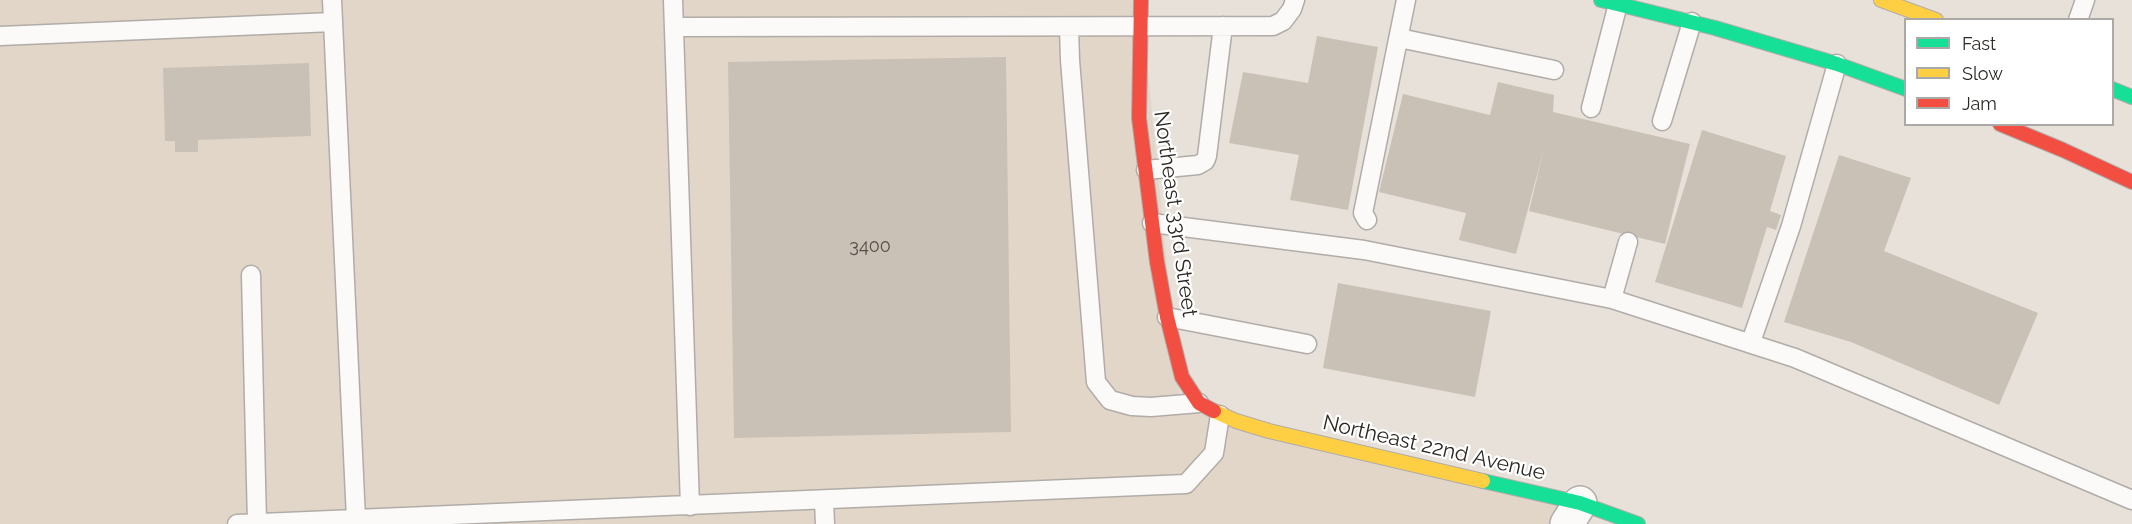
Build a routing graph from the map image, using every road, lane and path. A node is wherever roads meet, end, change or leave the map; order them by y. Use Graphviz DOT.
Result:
graph roads {
  1 [pos="332,0"];
  2 [pos="673,0"];
  3 [pos="1141,0"];
  4 [pos="1295,0"];
  5 [pos="1406,0"];
  6 [pos="1881,0"];
  7 [pos="2085,0"];
  8 [pos="1610,2"];
  9 [pos="1930,18"];
  10 [pos="2079,18"];
  11 [pos="333,22"];
  12 [pos="1692,22"];
  13 [pos="1223,26"];
  14 [pos="674,27"];
  15 [pos="1068,27"];
  16 [pos="1140,27"];
  17 [pos="0,36"];
  18 [pos="1399,38"];
  19 [pos="1837,64"];
  20 [pos="1554,70"];
  21 [pos="1904,88"];
  22 [pos="2114,90"];
  23 [pos="2132,97"];
  24 [pos="1591,108"];
  25 [pos="1662,121"];
  26 [pos="2005,126"];
  27 [pos="1146,170"];
  28 [pos="2132,182"];
  29 [pos="1367,220"];
  30 [pos="1152,223"];
  31 [pos="1628,242"];
  32 [pos="251,275"];
  33 [pos="1612,299"];
  34 [pos="1167,317"];
  35 [pos="1751,342"];
  36 [pos="1307,344"];
  37 [pos="1199,403"];
  38 [pos="1220,415"];
  39 [pos="824,500"];
  40 [pos="2132,500"];
  41 [pos="690,506"];
  42 [pos="1573,514"];
  43 [pos="356,519"];
  44 [pos="257,523"];
  45 [pos="237,524"];
  46 [pos="825,524"];
  47 [pos="1638,524"];
  1 -- 11 [label="lane"];
  2 -- 14 [label="lane"];
  3 -- 16 [label="street, Northeast 33rd Street"];
  4 -- 13 [label="lane"];
  5 -- 18 [label="lane"];
  6 -- 9 [label="street"];
  7 -- 10 [label="lane"];
  8 -- 12 [label="street"];
  8 -- 24 [label="lane"];
  11 -- 17 [label="lane"];
  11 -- 43 [label="lane"];
  12 -- 19 [label="street"];
  12 -- 25 [label="lane"];
  13 -- 16 [label="lane"];
  13 -- 27 [label="lane"];
  14 -- 15 [label="lane"];
  14 -- 41 [label="lane"];
  15 -- 16 [label="lane"];
  15 -- 37 [label="lane"];
  16 -- 27 [label="street, Northeast 33rd Street"];
  18 -- 20 [label="lane"];
  18 -- 29 [label="lane"];
  19 -- 21 [label="street"];
  19 -- 35 [label="lane"];
  22 -- 23 [label="street"];
  26 -- 28 [label="street"];
  27 -- 30 [label="street, Northeast 33rd Street"];
  30 -- 33 [label="lane"];
  30 -- 34 [label="street, Northeast 33rd Street"];
  31 -- 33 [label="lane"];
  32 -- 44 [label="lane"];
  33 -- 35 [label="lane"];
  34 -- 36 [label="lane"];
  34 -- 37 [label="street, Northeast 33rd Street"];
  35 -- 40 [label="lane"];
  37 -- 38 [label="street, Northeast 33rd Street"];
  38 -- 39 [label="lane"];
  38 -- 42 [label="street, Northeast 22nd Avenue"];
  39 -- 41 [label="lane"];
  39 -- 46 [label="lane"];
  41 -- 43 [label="lane"];
  42 -- 47 [label="street, Northeast 22nd Avenue"];
  43 -- 44 [label="lane"];
  44 -- 45 [label="lane"];
}
